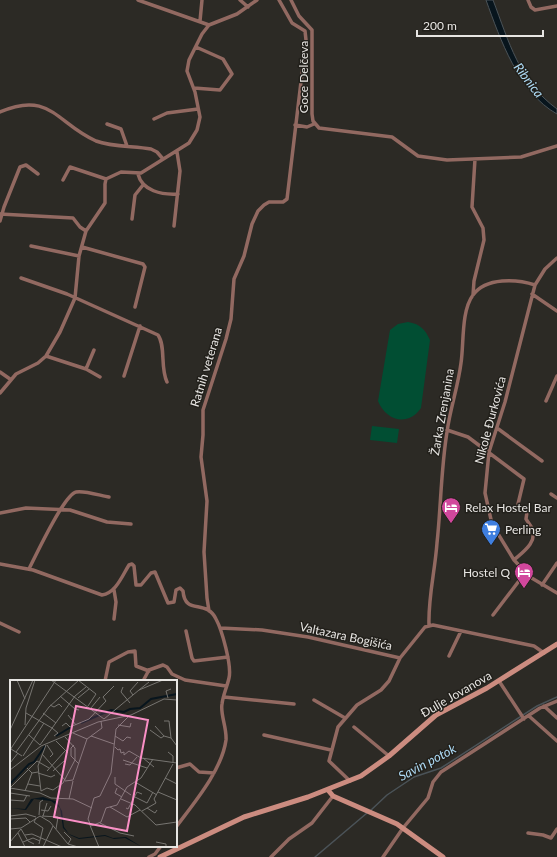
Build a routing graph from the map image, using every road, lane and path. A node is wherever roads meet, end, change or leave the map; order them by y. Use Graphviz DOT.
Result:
graph roads {
  1 [pos="138,0"];
  2 [pos="202,0"];
  3 [pos="240,0"];
  4 [pos="257,0"];
  5 [pos="279,0"];
  6 [pos="291,0"];
  7 [pos="528,0"];
  8 [pos="557,6"];
  9 [pos="248,7"];
  10 [pos="200,21"];
  11 [pos="209,25"];
  12 [pos="196,47"];
  13 [pos="194,88"];
  14 [pos="198,109"];
  15 [pos="0,112"];
  16 [pos="154,119"];
  17 [pos="107,124"];
  18 [pos="314,124"];
  19 [pos="295,125"];
  20 [pos="128,146"];
  21 [pos="557,146"];
  22 [pos="177,152"];
  23 [pos="163,159"];
  24 [pos="475,159"];
  25 [pos="38,174"];
  26 [pos="138,174"];
  27 [pos="106,179"];
  28 [pos="63,180"];
  29 [pos="143,186"];
  30 [pos="178,194"];
  31 [pos="1,215"];
  32 [pos="132,219"];
  33 [pos="0,221"];
  34 [pos="174,226"];
  35 [pos="86,231"];
  36 [pos="31,246"];
  37 [pos="82,247"];
  38 [pos="79,256"];
  39 [pos="557,258"];
  40 [pos="21,278"];
  41 [pos="535,285"];
  42 [pos="532,294"];
  43 [pos="473,295"];
  44 [pos="75,298"];
  45 [pos="135,307"];
  46 [pos="557,311"];
  47 [pos="140,326"];
  48 [pos="94,350"];
  49 [pos="46,356"];
  50 [pos="86,369"];
  51 [pos="0,372"];
  52 [pos="124,376"];
  53 [pos="557,376"];
  54 [pos="100,377"];
  55 [pos="10,379"];
  56 [pos="167,382"];
  57 [pos="0,393"];
  58 [pos="546,401"];
  59 [pos="497,428"];
  60 [pos="447,430"];
  61 [pos="490,452"];
  62 [pos="542,461"];
  63 [pos="551,494"];
  64 [pos="109,498"];
  65 [pos="557,498"];
  66 [pos="60,511"];
  67 [pos="0,513"];
  68 [pos="131,524"];
  69 [pos="514,560"];
  70 [pos="557,563"];
  71 [pos="0,564"];
  72 [pos="29,569"];
  73 [pos="525,573"];
  74 [pos="542,585"];
  75 [pos="114,590"];
  76 [pos="557,593"];
  77 [pos="209,611"];
  78 [pos="493,616"];
  79 [pos="114,619"];
  80 [pos="0,623"];
  81 [pos="428,625"];
  82 [pos="220,628"];
  83 [pos="186,631"];
  84 [pos="461,631"];
  85 [pos="19,632"];
  86 [pos="557,644"];
  87 [pos="544,653"];
  88 [pos="449,656"];
  89 [pos="228,657"];
  90 [pos="400,658"];
  91 [pos="149,671"];
  92 [pos="105,680"];
  93 [pos="143,680"];
  94 [pos="499,681"];
  95 [pos="226,686"];
  96 [pos="224,697"];
  97 [pos="314,700"];
  98 [pos="557,701"];
  99 [pos="294,704"];
  100 [pos="544,706"];
  101 [pos="529,716"];
  102 [pos="523,717"];
  103 [pos="345,718"];
  104 [pos="557,718"];
  105 [pos="354,727"];
  106 [pos="264,735"];
  107 [pos="557,741"];
  108 [pos="332,750"];
  109 [pos="389,756"];
  110 [pos="177,768"];
  111 [pos="214,773"];
  112 [pos="350,781"];
  113 [pos="328,790"];
  114 [pos="333,796"];
  115 [pos="177,826"];
  116 [pos="403,828"];
  117 [pos="557,829"];
  118 [pos="528,833"];
  119 [pos="160,847"];
  120 [pos="149,857"];
  121 [pos="160,857"];
  122 [pos="271,857"];
  123 [pos="383,857"];
  124 [pos="443,857"];
  1 -- 10 [label="street"];
  2 -- 10 [label="street"];
  3 -- 9 [label="street"];
  4 -- 9 [label="street"];
  5 -- 19 [label="street, Ratnih veterana"];
  6 -- 18 [label="street, Goce Delčeva"];
  7 -- 8 [label="street"];
  9 -- 11 [label="street"];
  10 -- 11 [label="street"];
  11 -- 12 [label="street"];
  12 -- 13 [label="street"];
  12 -- 13 [label="street"];
  13 -- 14 [label="street"];
  14 -- 16 [label="street"];
  14 -- 22 [label="street"];
  15 -- 20 [label="street"];
  17 -- 20 [label="street"];
  18 -- 19 [label="street"];
  18 -- 24 [label="street, Goce Delčeva"];
  19 -- 77 [label="street, Ratnih veterana"];
  20 -- 23 [label="street"];
  21 -- 24 [label="street, Goce Delčeva"];
  22 -- 23 [label="street"];
  22 -- 30 [label="street"];
  23 -- 26 [label="street"];
  24 -- 43 [label="street, Žarka Zrenjanina"];
  25 -- 31 [label="street"];
  26 -- 27 [label="street"];
  26 -- 29 [label="street"];
  27 -- 28 [label="street"];
  27 -- 35 [label="street"];
  29 -- 30 [label="street"];
  29 -- 32 [label="street"];
  30 -- 34 [label="street"];
  31 -- 33 [label="street"];
  31 -- 35 [label="street"];
  35 -- 37 [label="street"];
  36 -- 38 [label="street"];
  37 -- 38 [label="street"];
  37 -- 45 [label="street"];
  38 -- 44 [label="street"];
  39 -- 41 [label="street, Nikole Đurkovića"];
  40 -- 44 [label="street"];
  41 -- 42 [label="street, Nikole Đurkovića"];
  41 -- 43 [label="street"];
  42 -- 46 [label="street"];
  42 -- 59 [label="street, Nikole Đurkovića"];
  43 -- 60 [label="street, Žarka Zrenjanina"];
  44 -- 47 [label="street"];
  44 -- 49 [label="street"];
  47 -- 52 [label="street"];
  47 -- 56 [label="street"];
  48 -- 50 [label="street"];
  49 -- 50 [label="street"];
  49 -- 55 [label="street"];
  50 -- 54 [label="street"];
  51 -- 55 [label="street"];
  53 -- 58 [label="street"];
  55 -- 57 [label="street"];
  59 -- 61 [label="street, Nikole Đurkovića"];
  59 -- 62 [label="street"];
  60 -- 61 [label="street"];
  60 -- 81 [label="street, Žarka Zrenjanina"];
  61 -- 69 [label="street, Nikole Đurkovića"];
  61 -- 69 [label="street"];
  63 -- 65 [label="street"];
  64 -- 66 [label="street"];
  66 -- 67 [label="street"];
  66 -- 68 [label="street"];
  66 -- 72 [label="street"];
  69 -- 73 [label="street, Nikole Đurkovića"];
  70 -- 74 [label="street"];
  71 -- 72 [label="street"];
  72 -- 75 [label="street"];
  73 -- 74 [label="street, Nikole Đurkovića"];
  73 -- 78 [label="street"];
  74 -- 76 [label="street, Nikole Đurkovića"];
  75 -- 77 [label="street"];
  75 -- 79 [label="street"];
  77 -- 82 [label="street, Ratnih veterana"];
  80 -- 85 [label="street"];
  81 -- 84 [label="street"];
  81 -- 90 [label="street, Valtazara Bogišića"];
  82 -- 89 [label="street, Ratnih veterana"];
  82 -- 90 [label="street, Valtazara Bogišića"];
  83 -- 89 [label="street"];
  84 -- 87 [label="street"];
  84 -- 88 [label="street"];
  86 -- 87 [label="street, Đulje Jovanova"];
  87 -- 94 [label="street, Đulje Jovanova"];
  89 -- 95 [label="street, Ratnih veterana"];
  90 -- 103 [label="street"];
  91 -- 92 [label="street"];
  91 -- 93 [label="street"];
  91 -- 95 [label="street"];
  94 -- 102 [label="street"];
  94 -- 109 [label="street, Đulje Jovanova"];
  95 -- 96 [label="street, Ratnih veterana"];
  96 -- 99 [label="street"];
  96 -- 111 [label="street, Ratnih veterana"];
  97 -- 103 [label="street"];
  98 -- 100 [label="street"];
  100 -- 101 [label="street"];
  100 -- 104 [label="street"];
  101 -- 102 [label="street"];
  101 -- 107 [label="street"];
  102 -- 116 [label="street"];
  103 -- 108 [label="street"];
  105 -- 109 [label="street"];
  106 -- 108 [label="street"];
  108 -- 112 [label="street"];
  109 -- 112 [label="street, Đulje Jovanova"];
  110 -- 111 [label="street"];
  111 -- 115 [label="street, Ratnih veterana"];
  112 -- 113 [label="street, Đulje Jovanova"];
  113 -- 114 [label="street"];
  113 -- 121 [label="street, Đulje Jovanova"];
  114 -- 116 [label="street"];
  114 -- 122 [label="street"];
  116 -- 123 [label="street"];
  116 -- 124 [label="street"];
  117 -- 118 [label="street"];
  119 -- 120 [label="street"];
}
